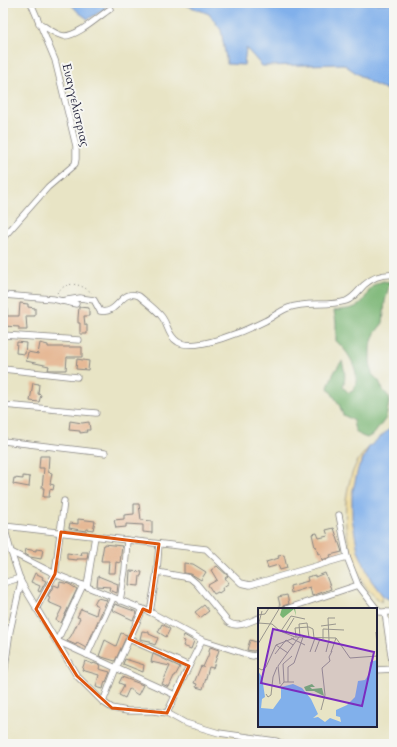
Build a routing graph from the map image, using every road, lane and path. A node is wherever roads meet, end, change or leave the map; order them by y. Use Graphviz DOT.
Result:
graph roads {
  1 [pos="31,3"];
  2 [pos="110,9"];
  3 [pos="39,22"];
  4 [pos="3,238"];
  5 [pos="394,274"];
  6 [pos="3,295"];
  7 [pos="53,299"];
  8 [pos="61,301"];
  9 [pos="96,302"];
  10 [pos="76,304"];
  11 [pos="3,335"];
  12 [pos="79,340"];
  13 [pos="3,369"];
  14 [pos="77,377"];
  15 [pos="3,405"];
  16 [pos="96,413"];
  17 [pos="3,441"];
  18 [pos="105,453"];
  19 [pos="64,501"];
  20 [pos="339,515"];
  21 [pos="3,516"];
  22 [pos="4,526"];
  23 [pos="61,532"];
  24 [pos="95,536"];
  25 [pos="128,540"];
  26 [pos="159,544"];
  27 [pos="3,549"];
  28 [pos="10,549"];
  29 [pos="347,557"];
  30 [pos="157,572"];
  31 [pos="56,574"];
  32 [pos="20,580"];
  33 [pos="3,583"];
  34 [pos="358,585"];
  35 [pos="85,586"];
  36 [pos="113,598"];
  37 [pos="120,601"];
  38 [pos="36,608"];
  39 [pos="289,608"];
  40 [pos="377,608"];
  41 [pos="143,609"];
  42 [pos="150,612"];
  43 [pos="380,612"];
  44 [pos="394,612"];
  45 [pos="258,618"];
  46 [pos="129,639"];
  47 [pos="202,640"];
  48 [pos="57,641"];
  49 [pos="87,655"];
  50 [pos="257,656"];
  51 [pos="4,661"];
  52 [pos="189,666"];
  53 [pos="116,668"];
  54 [pos="394,669"];
  55 [pos="377,670"];
  56 [pos="3,683"];
  57 [pos="175,695"];
  58 [pos="103,702"];
  59 [pos="167,713"];
  60 [pos="282,744"];
  1 -- 3 [label="street"];
  2 -- 3 [label="street"];
  3 -- 4 [label="street, Ευαγγελίστριας"];
  5 -- 9 [label="street"];
  6 -- 7 [label="street"];
  7 -- 8 [label="street"];
  7 -- 9 [label="path"];
  8 -- 9 [label="street"];
  8 -- 10 [label="street"];
  11 -- 12 [label="street"];
  13 -- 14 [label="street"];
  15 -- 16 [label="street"];
  17 -- 18 [label="street"];
  19 -- 23 [label="street"];
  20 -- 29 [label="street"];
  21 -- 22 [label="street"];
  22 -- 23 [label="street"];
  22 -- 28 [label="street"];
  23 -- 24 [label="street"];
  23 -- 31 [label="street"];
  24 -- 25 [label="street"];
  24 -- 35 [label="street"];
  25 -- 26 [label="street"];
  25 -- 37 [label="street"];
  26 -- 29 [label="street"];
  26 -- 30 [label="street"];
  27 -- 28 [label="street"];
  28 -- 31 [label="street"];
  28 -- 32 [label="street"];
  29 -- 34 [label="street"];
  30 -- 42 [label="street"];
  30 -- 45 [label="street"];
  31 -- 35 [label="street"];
  31 -- 38 [label="street"];
  32 -- 33 [label="street"];
  32 -- 38 [label="street"];
  32 -- 51 [label="street"];
  34 -- 39 [label="street"];
  34 -- 40 [label="street"];
  35 -- 36 [label="street"];
  35 -- 48 [label="street"];
  36 -- 37 [label="street"];
  36 -- 49 [label="street"];
  37 -- 41 [label="street"];
  38 -- 48 [label="street"];
  41 -- 42 [label="street"];
  41 -- 46 [label="street"];
  42 -- 47 [label="street"];
  43 -- 44 [label="street"];
  43 -- 54 [label="street"];
  46 -- 52 [label="street"];
  46 -- 53 [label="street"];
  47 -- 50 [label="street"];
  47 -- 52 [label="street"];
  48 -- 49 [label="street"];
  48 -- 58 [label="street"];
  49 -- 53 [label="street"];
  51 -- 56 [label="street"];
  52 -- 57 [label="street"];
  53 -- 57 [label="street"];
  53 -- 58 [label="street"];
  54 -- 55 [label="street"];
  57 -- 59 [label="street"];
  58 -- 59 [label="street"];
  59 -- 60 [label="street"];
}
